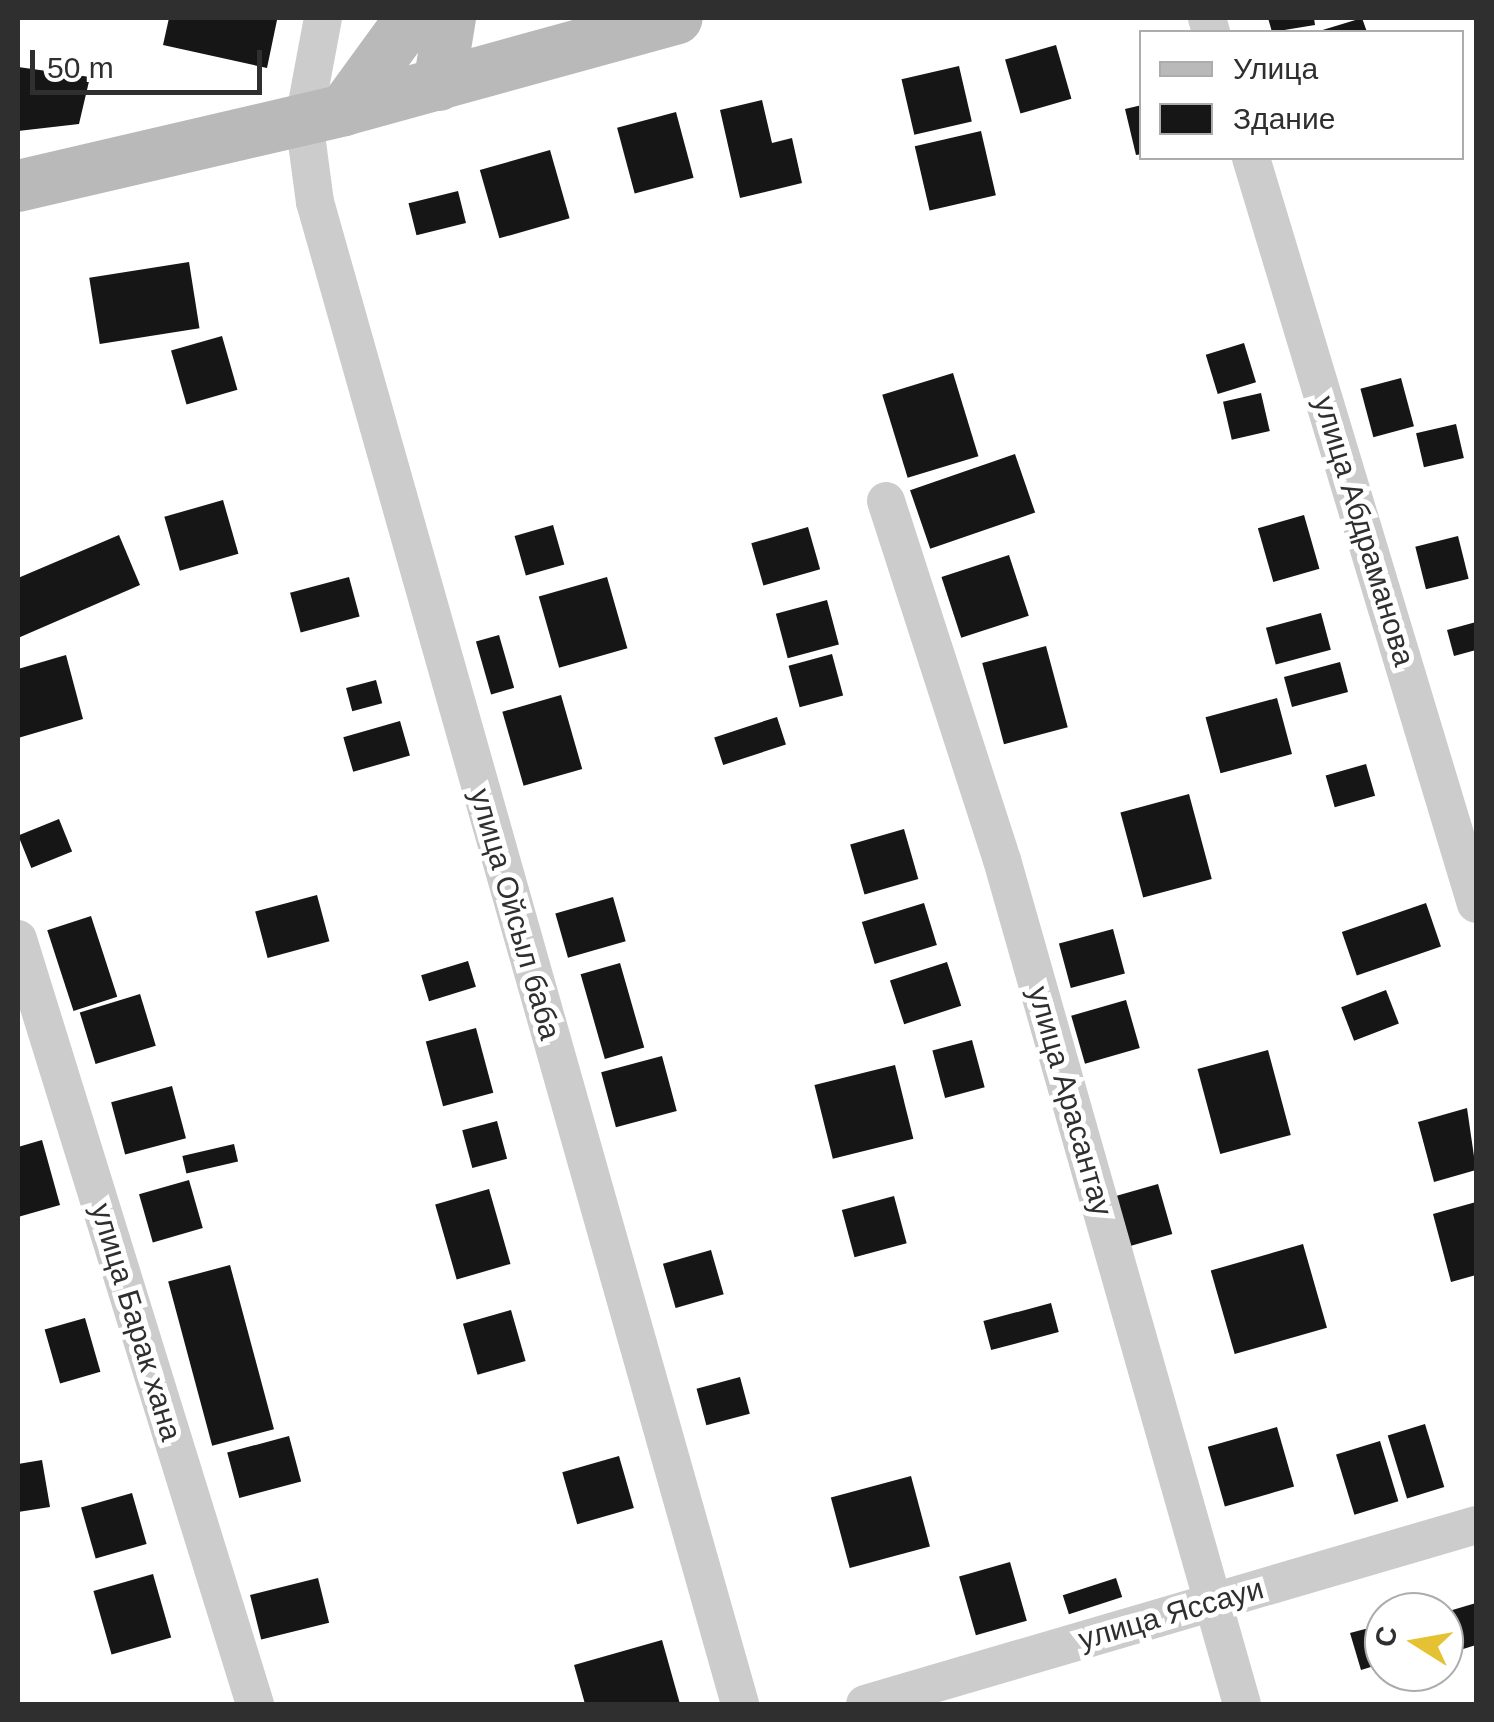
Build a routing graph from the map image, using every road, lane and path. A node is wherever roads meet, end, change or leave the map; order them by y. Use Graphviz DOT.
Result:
graph roads {
  1 [pos="322,18"];
  2 [pos="412,18"];
  3 [pos="450,18"];
  4 [pos="485,18"];
  5 [pos="677,18"];
  6 [pos="556,31"];
  7 [pos="457,79"];
  8 [pos="324,115"];
  9 [pos="1251,160"];
  10 [pos="18,186"];
  11 [pos="886,501"];
  12 [pos="1476,904"];
  13 [pos="18,939"];
  14 [pos="1476,1525"];
  15 [pos="1213,1602"];
  16 [pos="255,1704"];
  17 [pos="740,1704"];
  18 [pos="865,1704"];
  19 [pos="1242,1704"];
  1 -- 8 [label="street, улица Ойсыл баба"];
  2 -- 8 [label="street"];
  3 -- 7 [label="street"];
  4 -- 7 [label="street"];
  5 -- 6 [label="street"];
  6 -- 7 [label="street"];
  7 -- 8 [label="street"];
  8 -- 10 [label="street"];
  8 -- 17 [label="street, улица Ойсыл баба"];
  9 -- 12 [label="street, улица Абдраманова"];
  11 -- 15 [label="street, улица Арасантау"];
  13 -- 16 [label="street, улица Барак хана"];
  14 -- 15 [label="street, улица Яссауи"];
  15 -- 18 [label="street, улица Яссауи"];
  15 -- 19 [label="street, улица Арасантау"];
}
